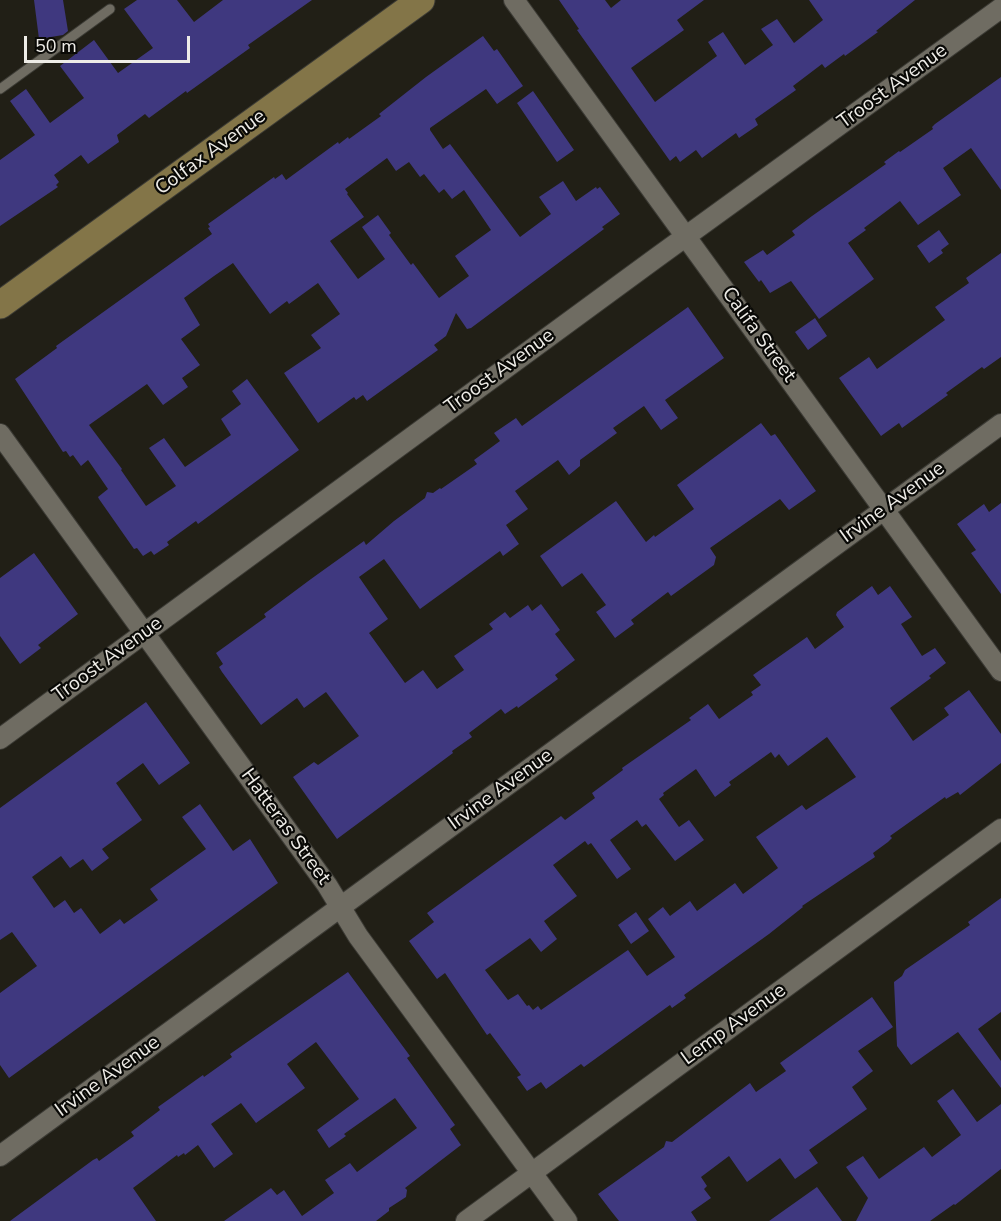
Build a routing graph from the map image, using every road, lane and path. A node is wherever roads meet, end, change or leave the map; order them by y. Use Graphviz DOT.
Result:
graph roads {
  1 [pos="421,0"];
  2 [pos="514,0"];
  3 [pos="1001,8"];
  4 [pos="110,9"];
  5 [pos="0,89"];
  6 [pos="686,236"];
  7 [pos="0,305"];
  8 [pos="1001,424"];
  9 [pos="0,434"];
  10 [pos="884,510"];
  11 [pos="143,633"];
  12 [pos="1001,670"];
  13 [pos="0,739"];
  14 [pos="1001,830"];
  15 [pos="341,907"];
  16 [pos="0,1156"];
  17 [pos="532,1173"];
  18 [pos="466,1221"];
  19 [pos="567,1221"];
  1 -- 7 [label="main road, Colfax Avenue"];
  2 -- 6 [label="street, Califa Street"];
  3 -- 6 [label="street, Troost Avenue"];
  4 -- 5 [label="lane"];
  6 -- 10 [label="street, Califa Street"];
  6 -- 11 [label="street, Troost Avenue"];
  8 -- 10 [label="street, Irvine Avenue"];
  9 -- 11 [label="street, Hatteras Street"];
  10 -- 12 [label="street, Califa Street"];
  10 -- 15 [label="street, Irvine Avenue"];
  11 -- 13 [label="street, Troost Avenue"];
  11 -- 15 [label="street, Hatteras Street"];
  14 -- 17 [label="street, Lemp Avenue"];
  15 -- 16 [label="street, Irvine Avenue"];
  15 -- 17 [label="street, Hatteras Street"];
  17 -- 18 [label="street, Lemp Avenue"];
  17 -- 19 [label="street, Hatteras Street"];
}
